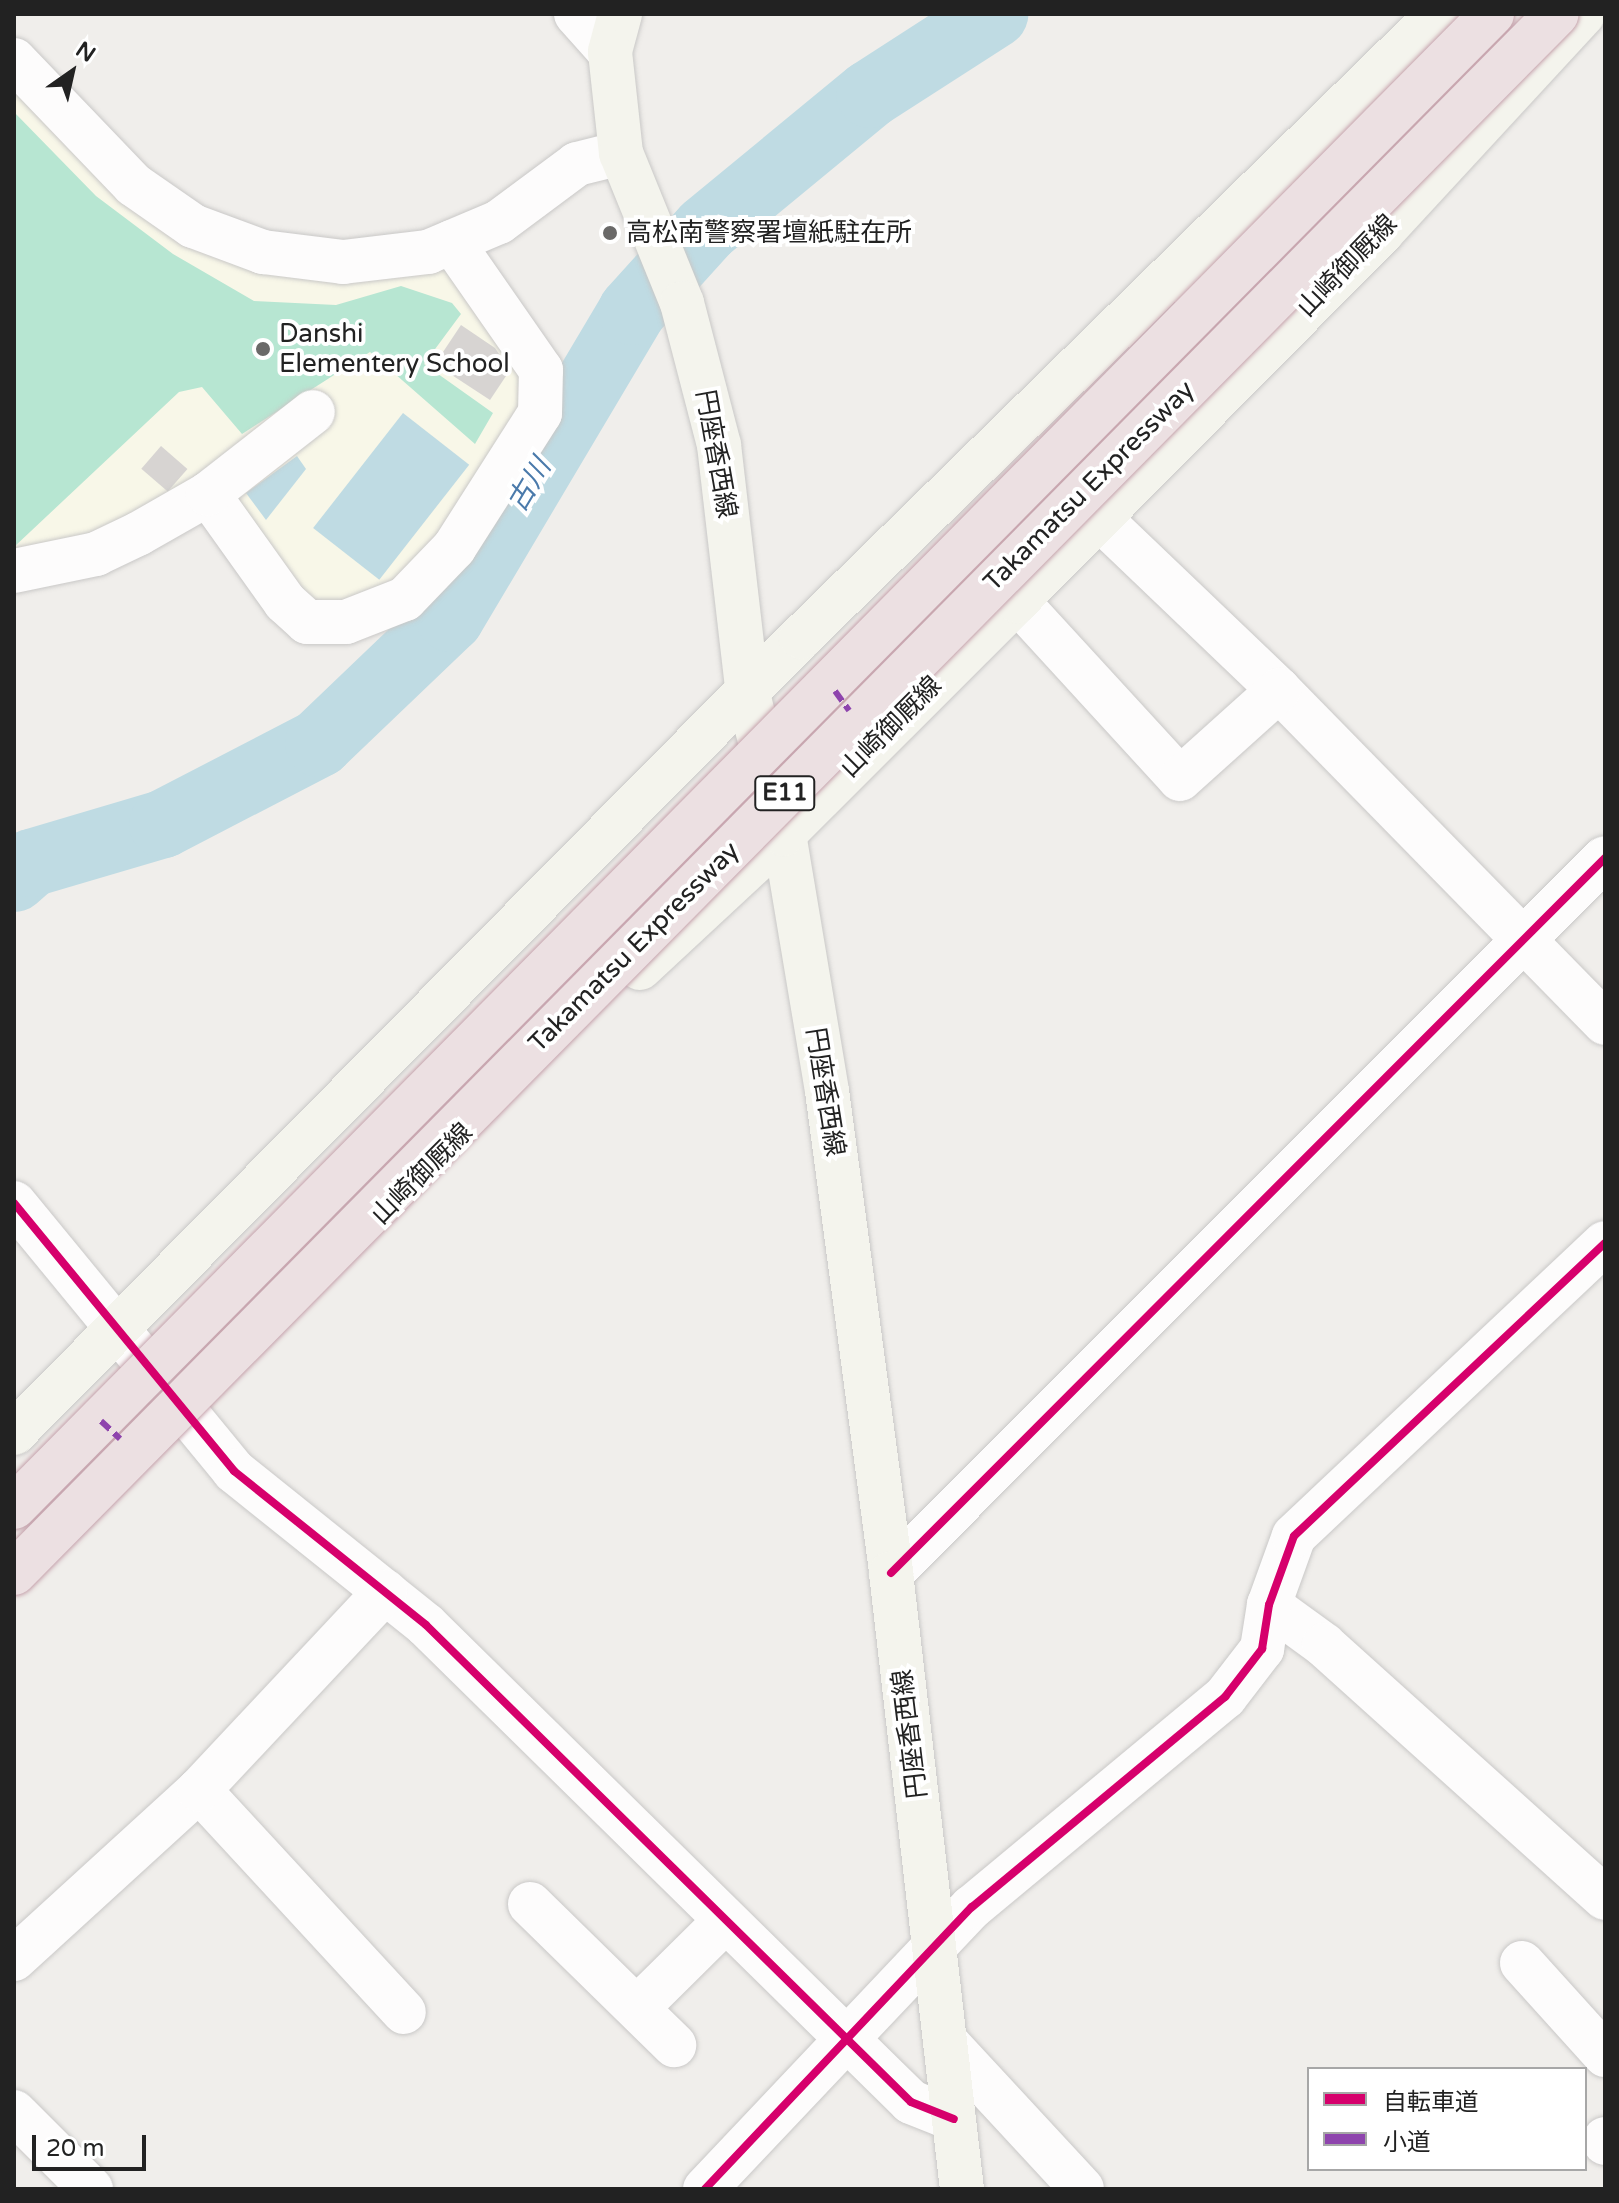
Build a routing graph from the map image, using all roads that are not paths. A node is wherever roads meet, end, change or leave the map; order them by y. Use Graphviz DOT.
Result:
graph roads {
  1 [pos="576,14"];
  2 [pos="1438,14"];
  3 [pos="1492,14"];
  4 [pos="1557,14"];
  5 [pos="1583,14"];
  6 [pos="615,33"];
  7 [pos="14,60"];
  8 [pos="621,153"];
  9 [pos="452,242"];
  10 [pos="313,412"];
  11 [pos="208,494"];
  12 [pos="1099,518"];
  13 [pos="14,571"];
  14 [pos="1017,601"];
  15 [pos="1279,690"];
  16 [pos="748,694"];
  17 [pos="784,834"];
  18 [pos="1605,858"];
  19 [pos="1522,941"];
  20 [pos="1605,1023"];
  21 [pos="14,1203"];
  22 [pos="1605,1243"];
  23 [pos="116,1328"];
  24 [pos="184,1413"];
  25 [pos="14,1433"];
  26 [pos="14,1507"];
  27 [pos="14,1573"];
  28 [pos="891,1573"];
  29 [pos="385,1592"];
  30 [pos="14,1595"];
  31 [pos="1269,1605"];
  32 [pos="199,1790"];
  33 [pos="1605,1898"];
  34 [pos="530,1904"];
  35 [pos="725,1921"];
  36 [pos="934,1947"];
  37 [pos="14,1959"];
  38 [pos="1522,1963"];
  39 [pos="637,2008"];
  40 [pos="404,2012"];
  41 [pos="848,2042"];
  42 [pos="946,2042"];
  43 [pos="674,2045"];
  44 [pos="1605,2055"];
  45 [pos="14,2112"];
  46 [pos="954,2119"];
  47 [pos="91,2189"];
  48 [pos="705,2189"];
  49 [pos="962,2189"];
  50 [pos="1082,2189"];
  1 -- 6 [label="street"];
  2 -- 16 [label="main road"];
  3 -- 26 [label="highway, Takamatsu Expressway / E11, bridge"];
  4 -- 27 [label="highway, Takamatsu Expressway / E11, bridge"];
  5 -- 12 [label="main road, 山崎御厩線"];
  6 -- 8 [label="main road, 円座香西線"];
  7 -- 9 [label="street"];
  8 -- 9 [label="street"];
  8 -- 16 [label="main road, 円座香西線"];
  9 -- 11 [label="street"];
  10 -- 11 [label="street"];
  11 -- 13 [label="street"];
  12 -- 14 [label="main road, 山崎御厩線"];
  12 -- 15 [label="street"];
  14 -- 15 [label="street"];
  14 -- 17 [label="main road, 山崎御厩線"];
  15 -- 19 [label="street"];
  16 -- 17 [label="main road, 円座香西線"];
  16 -- 23 [label="main road"];
  17 -- 24 [label="main road, 山崎御厩線"];
  17 -- 28 [label="main road, 円座香西線"];
  18 -- 19 [label="street"];
  19 -- 20 [label="street"];
  19 -- 28 [label="street"];
  21 -- 23 [label="street"];
  22 -- 31 [label="street"];
  23 -- 24 [label="street"];
  23 -- 25 [label="main road"];
  24 -- 29 [label="street"];
  24 -- 30 [label="main road, 山崎御厩線"];
  28 -- 36 [label="main road, 円座香西線"];
  29 -- 32 [label="street"];
  29 -- 35 [label="street"];
  31 -- 33 [label="street"];
  31 -- 36 [label="street"];
  32 -- 37 [label="street"];
  32 -- 40 [label="street"];
  34 -- 39 [label="street"];
  35 -- 39 [label="street"];
  35 -- 41 [label="street"];
  36 -- 41 [label="street"];
  36 -- 42 [label="main road, 円座香西線"];
  38 -- 44 [label="street"];
  39 -- 43 [label="street"];
  41 -- 46 [label="street"];
  41 -- 48 [label="street"];
  42 -- 46 [label="main road, 円座香西線"];
  42 -- 50 [label="street"];
  45 -- 47 [label="street"];
  46 -- 49 [label="main road, 円座香西線"];
}
